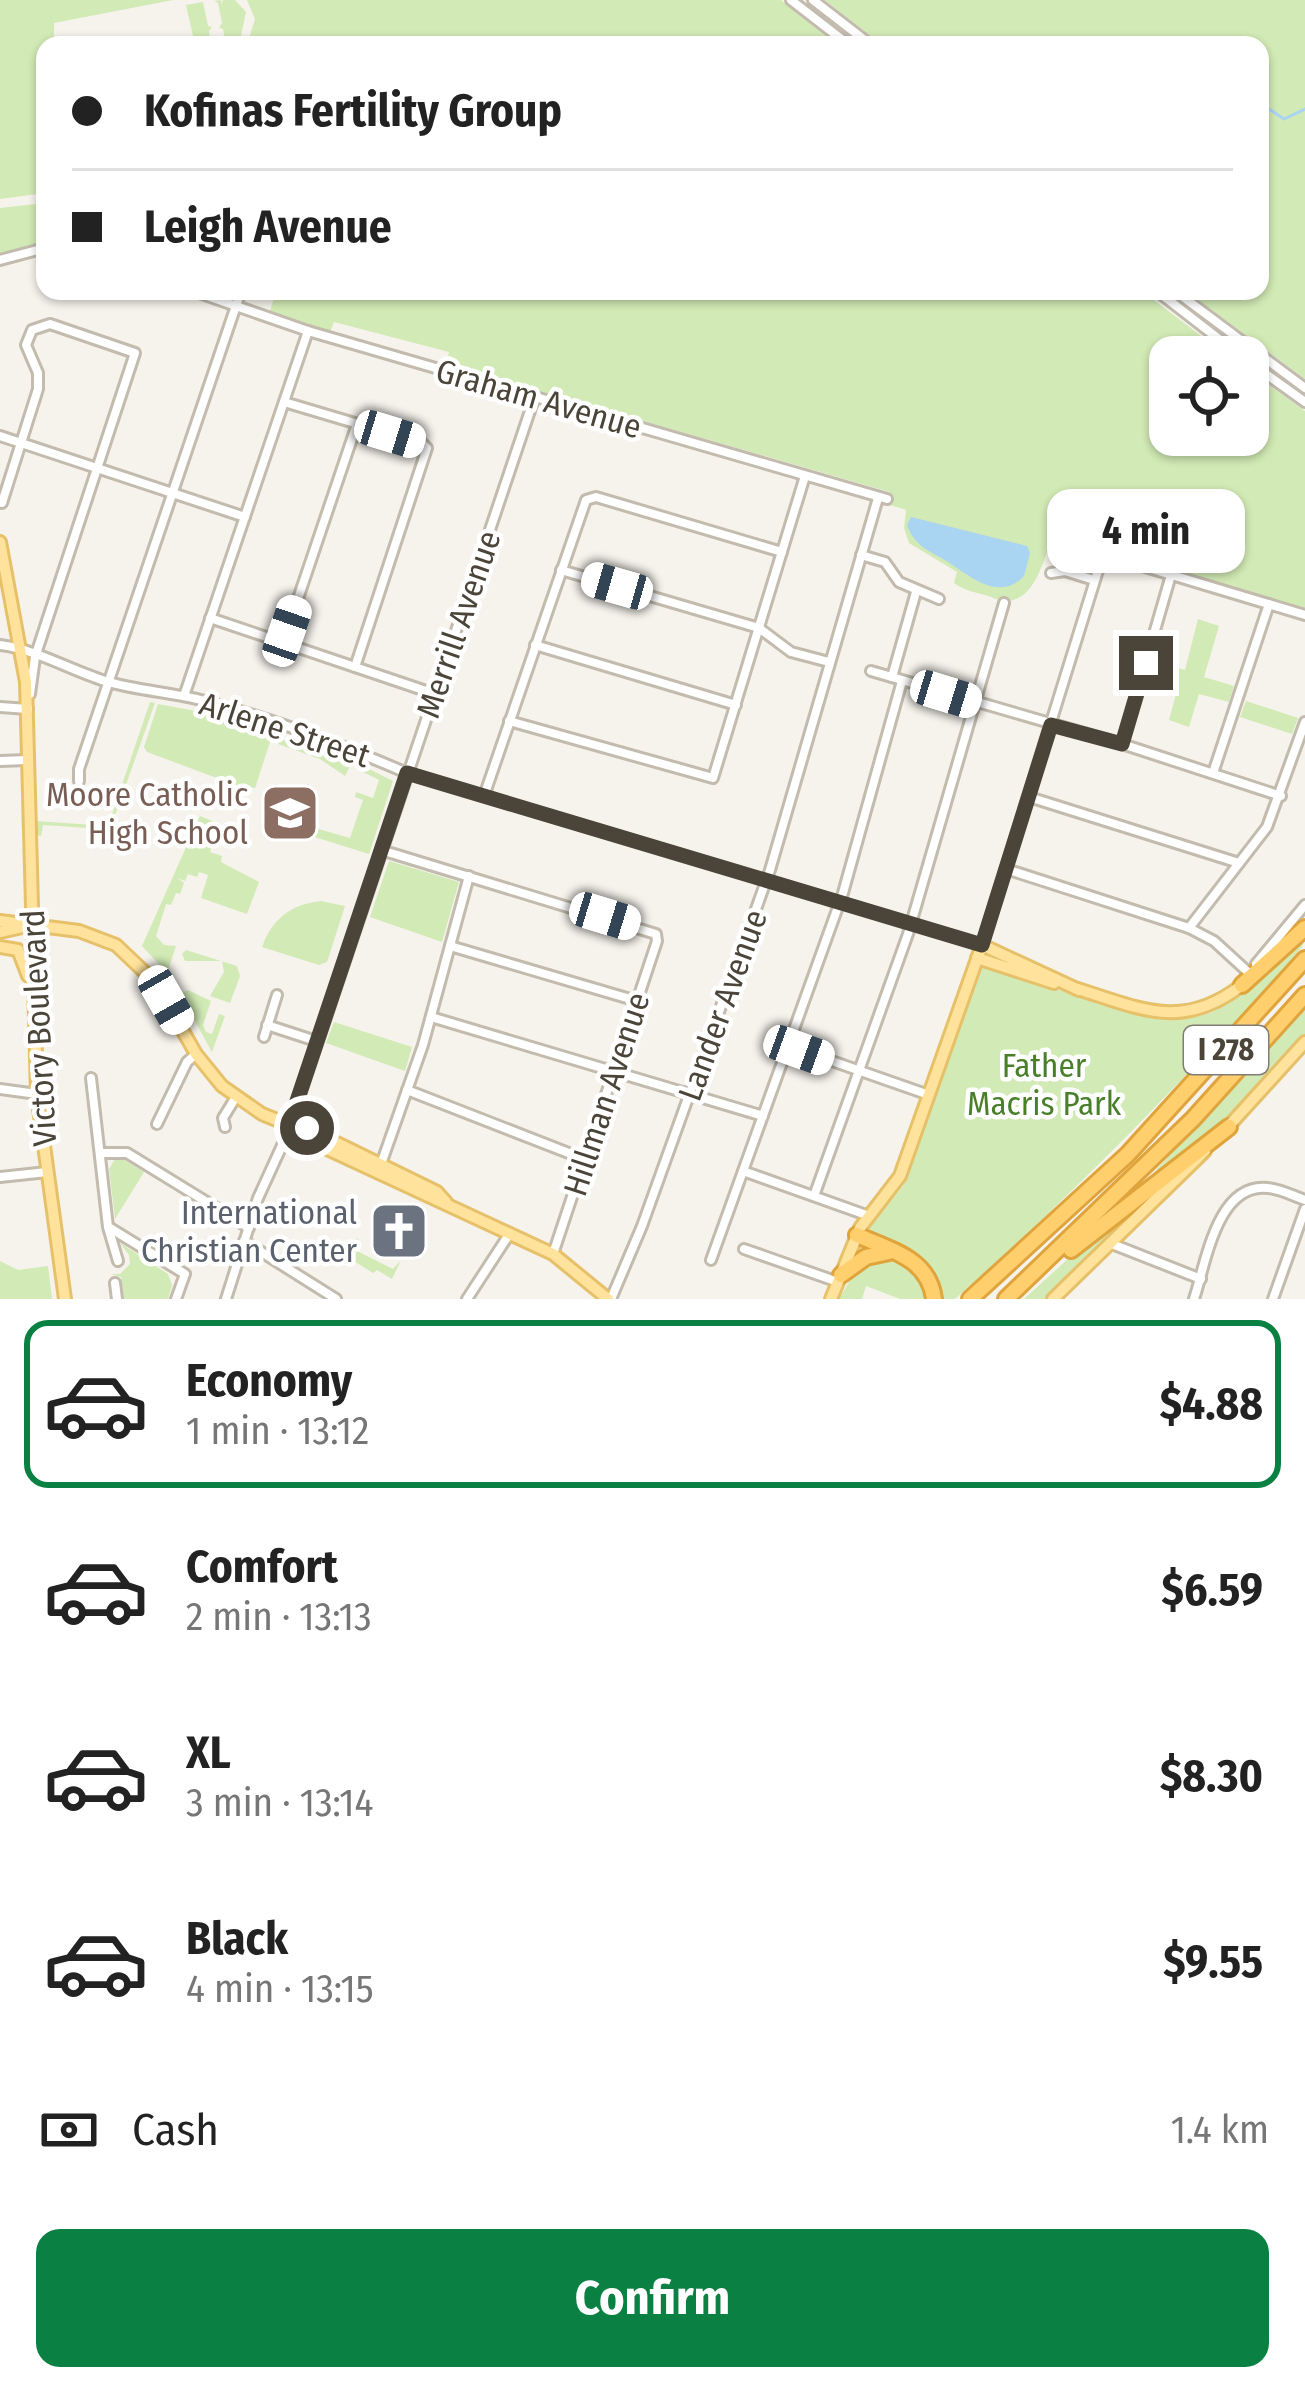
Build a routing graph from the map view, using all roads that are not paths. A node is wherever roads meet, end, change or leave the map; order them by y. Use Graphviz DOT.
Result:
graph roads {
  1 [pos="790,0"];
  2 [pos="813,0"];
  3 [pos="837,36"];
  4 [pos="860,36"];
  5 [pos="36,250"];
  6 [pos="0,260"];
  7 [pos="221,300"];
  8 [pos="238,300"];
  9 [pos="1169,300"];
  10 [pos="1187,300"];
  11 [pos="236,305"];
  12 [pos="308,331"];
  13 [pos="1215,336"];
  14 [pos="1269,376"];
  15 [pos="1305,388"];
  16 [pos="535,396"];
  17 [pos="284,402"];
  18 [pos="1305,402"];
  19 [pos="357,424"];
  20 [pos="0,436"];
  21 [pos="22,440"];
  22 [pos="96,466"];
  23 [pos="805,476"];
  24 [pos="172,494"];
  25 [pos="883,498"];
  26 [pos="2,503"];
  27 [pos="245,517"];
  28 [pos="0,542"];
  29 [pos="782,552"];
  30 [pos="861,555"];
  31 [pos="561,570"];
  32 [pos="1051,573"];
  33 [pos="1172,575"];
  34 [pos="1094,580"];
  35 [pos="916,591"];
  36 [pos="939,598"];
  37 [pos="1004,603"];
  38 [pos="1269,604"];
  39 [pos="1305,615"];
  40 [pos="210,618"];
  41 [pos="759,628"];
  42 [pos="283,643"];
  43 [pos="0,645"];
  44 [pos="535,645"];
  45 [pos="20,647"];
  46 [pos="35,657"];
  47 [pos="829,662"];
  48 [pos="355,667"];
  49 [pos="871,671"];
  50 [pos="897,679"];
  51 [pos="108,682"];
  52 [pos="434,694"];
  53 [pos="184,696"];
  54 [pos="975,703"];
  55 [pos="736,705"];
  56 [pos="0,706"];
  57 [pos="28,709"];
  58 [pos="509,721"];
  59 [pos="1051,725"];
  60 [pos="1304,730"];
  61 [pos="1122,744"];
  62 [pos="0,760"];
  63 [pos="27,760"];
  64 [pos="407,773"];
  65 [pos="1214,773"];
  66 [pos="79,781"];
  67 [pos="484,796"];
  68 [pos="1281,796"];
  69 [pos="1029,797"];
  70 [pos="380,850"];
  71 [pos="1239,863"];
  72 [pos="1006,869"];
  73 [pos="470,875"];
  74 [pos="767,880"];
  75 [pos="840,902"];
  76 [pos="1305,905"];
  77 [pos="0,921"];
  78 [pos="911,923"];
  79 [pos="31,925"];
  80 [pos="1189,928"];
  81 [pos="1305,928"];
  82 [pos="0,932"];
  83 [pos="450,946"];
  84 [pos="0,947"];
  85 [pos="980,951"];
  86 [pos="1305,959"];
  87 [pos="1245,979"];
  88 [pos="278,995"];
  89 [pos="1305,995"];
  90 [pos="33,997"];
  91 [pos="637,1001"];
  92 [pos="431,1017"];
  93 [pos="268,1025"];
  94 [pos="263,1037"];
  95 [pos="316,1041"];
  96 [pos="1305,1042"];
  97 [pos="788,1046"];
  98 [pos="196,1054"];
  99 [pos="614,1071"];
  100 [pos="858,1071"];
  101 [pos="91,1078"];
  102 [pos="0,1089"];
  103 [pos="406,1090"];
  104 [pos="38,1094"];
  105 [pos="690,1094"];
  106 [pos="929,1094"];
  107 [pos="236,1097"];
  108 [pos="763,1115"];
  109 [pos="157,1124"];
  110 [pos="289,1125"];
  111 [pos="225,1126"];
  112 [pos="1228,1127"];
  113 [pos="100,1153"];
  114 [pos="584,1159"];
  115 [pos="380,1169"];
  116 [pos="47,1172"];
  117 [pos="743,1172"];
  118 [pos="0,1177"];
  119 [pos="814,1196"];
  120 [pos="1305,1204"];
  121 [pos="868,1216"];
  122 [pos="108,1227"];
  123 [pos="249,1228"];
  124 [pos="510,1233"];
  125 [pos="857,1235"];
  126 [pos="244,1240"];
  127 [pos="1112,1244"];
  128 [pos="745,1249"];
  129 [pos="896,1252"];
  130 [pos="553,1254"];
  131 [pos="711,1260"];
  132 [pos="118,1261"];
  133 [pos="839,1279"];
  134 [pos="1201,1280"];
  135 [pos="115,1283"];
  136 [pos="1012,1294"];
  137 [pos="65,1299"];
  138 [pos="117,1299"];
  139 [pos="176,1299"];
  140 [pos="226,1299"];
  141 [pos="336,1299"];
  142 [pos="467,1299"];
  143 [pos="610,1299"];
  144 [pos="831,1299"];
  145 [pos="934,1299"];
  146 [pos="970,1299"];
  147 [pos="1054,1299"];
  148 [pos="1194,1299"];
  149 [pos="1273,1299"];
  1 -- 3 [label="street"];
  2 -- 4 [label="street"];
  5 -- 6 [label="street"];
  7 -- 11 [label="street, Graham Avenue"];
  8 -- 11 [label="street"];
  9 -- 13 [label="street"];
  10 -- 15 [label="street"];
  11 -- 12 [label="street, Graham Avenue"];
  11 -- 24 [label="street"];
  12 -- 16 [label="street, Graham Avenue"];
  12 -- 17 [label="street"];
  14 -- 18 [label="street"];
  16 -- 23 [label="street, Graham Avenue"];
  16 -- 52 [label="street, Merrill Avenue"];
  17 -- 19 [label="street"];
  17 -- 27 [label="street"];
  19 -- 42 [label="street"];
  19 -- 48 [label="street"];
  20 -- 21 [label="street"];
  21 -- 22 [label="street"];
  21 -- 22 [label="street"];
  21 -- 26 [label="street"];
  22 -- 24 [label="street"];
  22 -- 46 [label="street"];
  23 -- 25 [label="street, Graham Avenue"];
  23 -- 29 [label="street"];
  24 -- 27 [label="street"];
  24 -- 51 [label="street"];
  25 -- 30 [label="street, Lander Avenue"];
  27 -- 40 [label="street"];
  28 -- 45 [label="main road, Victory Boulevard"];
  29 -- 31 [label="street"];
  29 -- 41 [label="street"];
  30 -- 35 [label="street"];
  30 -- 47 [label="street, Lander Avenue"];
  31 -- 41 [label="street"];
  31 -- 44 [label="street"];
  32 -- 34 [label="street"];
  33 -- 34 [label="street"];
  33 -- 38 [label="street"];
  33 -- 61 [label="street"];
  34 -- 59 [label="street"];
  35 -- 36 [label="street"];
  35 -- 50 [label="street"];
  37 -- 54 [label="street"];
  38 -- 39 [label="street"];
  38 -- 65 [label="street"];
  40 -- 42 [label="street"];
  40 -- 53 [label="street"];
  41 -- 47 [label="street"];
  41 -- 55 [label="street"];
  42 -- 48 [label="street"];
  43 -- 45 [label="street, Arlene Street"];
  44 -- 55 [label="street"];
  44 -- 58 [label="street"];
  45 -- 46 [label="street, Arlene Street"];
  45 -- 57 [label="main road, Victory Boulevard"];
  46 -- 51 [label="street, Arlene Street"];
  46 -- 57 [label="street"];
  47 -- 74 [label="street, Lander Avenue"];
  48 -- 52 [label="street"];
  49 -- 50 [label="street"];
  50 -- 54 [label="street"];
  50 -- 75 [label="street"];
  51 -- 53 [label="street, Arlene Street"];
  51 -- 66 [label="street"];
  52 -- 64 [label="street, Merrill Avenue"];
  53 -- 64 [label="street, Arlene Street"];
  54 -- 59 [label="street"];
  54 -- 78 [label="street"];
  55 -- 58 [label="street"];
  56 -- 57 [label="street"];
  57 -- 63 [label="main road, Victory Boulevard"];
  58 -- 67 [label="street"];
  59 -- 61 [label="street"];
  59 -- 69 [label="street"];
  60 -- 68 [label="street"];
  61 -- 65 [label="street"];
  62 -- 63 [label="street"];
  63 -- 79 [label="main road, Victory Boulevard"];
  64 -- 67 [label="street, Arlene Street"];
  64 -- 70 [label="street, Merrill Avenue"];
  65 -- 68 [label="street"];
  67 -- 74 [label="street, Arlene Street"];
  68 -- 71 [label="street"];
  69 -- 71 [label="street"];
  69 -- 72 [label="street"];
  70 -- 73 [label="street, Hillman Avenue"];
  70 -- 95 [label="street, Merrill Avenue"];
  71 -- 80 [label="street"];
  72 -- 80 [label="street"];
  72 -- 85 [label="street"];
  73 -- 83 [label="street"];
  73 -- 91 [label="street, Hillman Avenue"];
  74 -- 75 [label="street, Arlene Street"];
  74 -- 105 [label="street, Lander Avenue"];
  75 -- 78 [label="street, Arlene Street"];
  75 -- 97 [label="street"];
  76 -- 87 [label="street"];
  77 -- 79 [label="main road"];
  78 -- 85 [label="street, Arlene Street"];
  78 -- 100 [label="street"];
  79 -- 82 [label="main road"];
  79 -- 90 [label="main road, Victory Boulevard"];
  79 -- 98 [label="main road"];
  80 -- 87 [label="street"];
  81 -- 87 [label="highway"];
  83 -- 91 [label="street"];
  83 -- 92 [label="street"];
  84 -- 90 [label="main road"];
  85 -- 87 [label="main road"];
  85 -- 106 [label="main road"];
  86 -- 146 [label="highway, I 278"];
  88 -- 93 [label="street"];
  89 -- 136 [label="highway, I 278"];
  90 -- 104 [label="main road, Victory Boulevard"];
  91 -- 99 [label="street, Hillman Avenue"];
  92 -- 99 [label="street"];
  92 -- 103 [label="street"];
  93 -- 94 [label="street"];
  93 -- 95 [label="street"];
  95 -- 110 [label="street, Merrill Avenue"];
  96 -- 112 [label="main road"];
  97 -- 100 [label="street"];
  97 -- 108 [label="street"];
  98 -- 107 [label="main road"];
  98 -- 109 [label="street"];
  99 -- 105 [label="street"];
  99 -- 114 [label="street, Hillman Avenue"];
  100 -- 106 [label="street"];
  100 -- 119 [label="street"];
  101 -- 113 [label="street"];
  102 -- 104 [label="street"];
  103 -- 114 [label="street"];
  103 -- 115 [label="street"];
  104 -- 116 [label="main road, Victory Boulevard"];
  105 -- 108 [label="street"];
  105 -- 143 [label="street, Lander Avenue"];
  106 -- 121 [label="main road"];
  107 -- 110 [label="main road"];
  107 -- 111 [label="street"];
  108 -- 117 [label="street"];
  110 -- 115 [label="main road"];
  110 -- 123 [label="street, Merrill Avenue"];
  112 -- 127 [label="main road"];
  112 -- 136 [label="highway"];
  113 -- 122 [label="street"];
  113 -- 123 [label="street"];
  114 -- 130 [label="street, Hillman Avenue"];
  115 -- 124 [label="main road"];
  116 -- 118 [label="street"];
  116 -- 137 [label="main road, Victory Boulevard"];
  117 -- 119 [label="street"];
  117 -- 131 [label="street"];
  119 -- 121 [label="street"];
  120 -- 134 [label="street"];
  120 -- 149 [label="street"];
  121 -- 125 [label="main road"];
  122 -- 132 [label="street"];
  122 -- 139 [label="street"];
  123 -- 126 [label="street, Merrill Avenue"];
  124 -- 130 [label="main road"];
  124 -- 142 [label="street"];
  125 -- 129 [label="highway"];
  125 -- 133 [label="main road"];
  126 -- 140 [label="street, Merrill Avenue"];
  126 -- 141 [label="street"];
  127 -- 134 [label="street"];
  127 -- 147 [label="main road"];
  128 -- 133 [label="street"];
  129 -- 133 [label="highway"];
  129 -- 145 [label="highway"];
  130 -- 143 [label="main road"];
  133 -- 144 [label="main road"];
  134 -- 148 [label="street"];
  135 -- 138 [label="street"];
}
